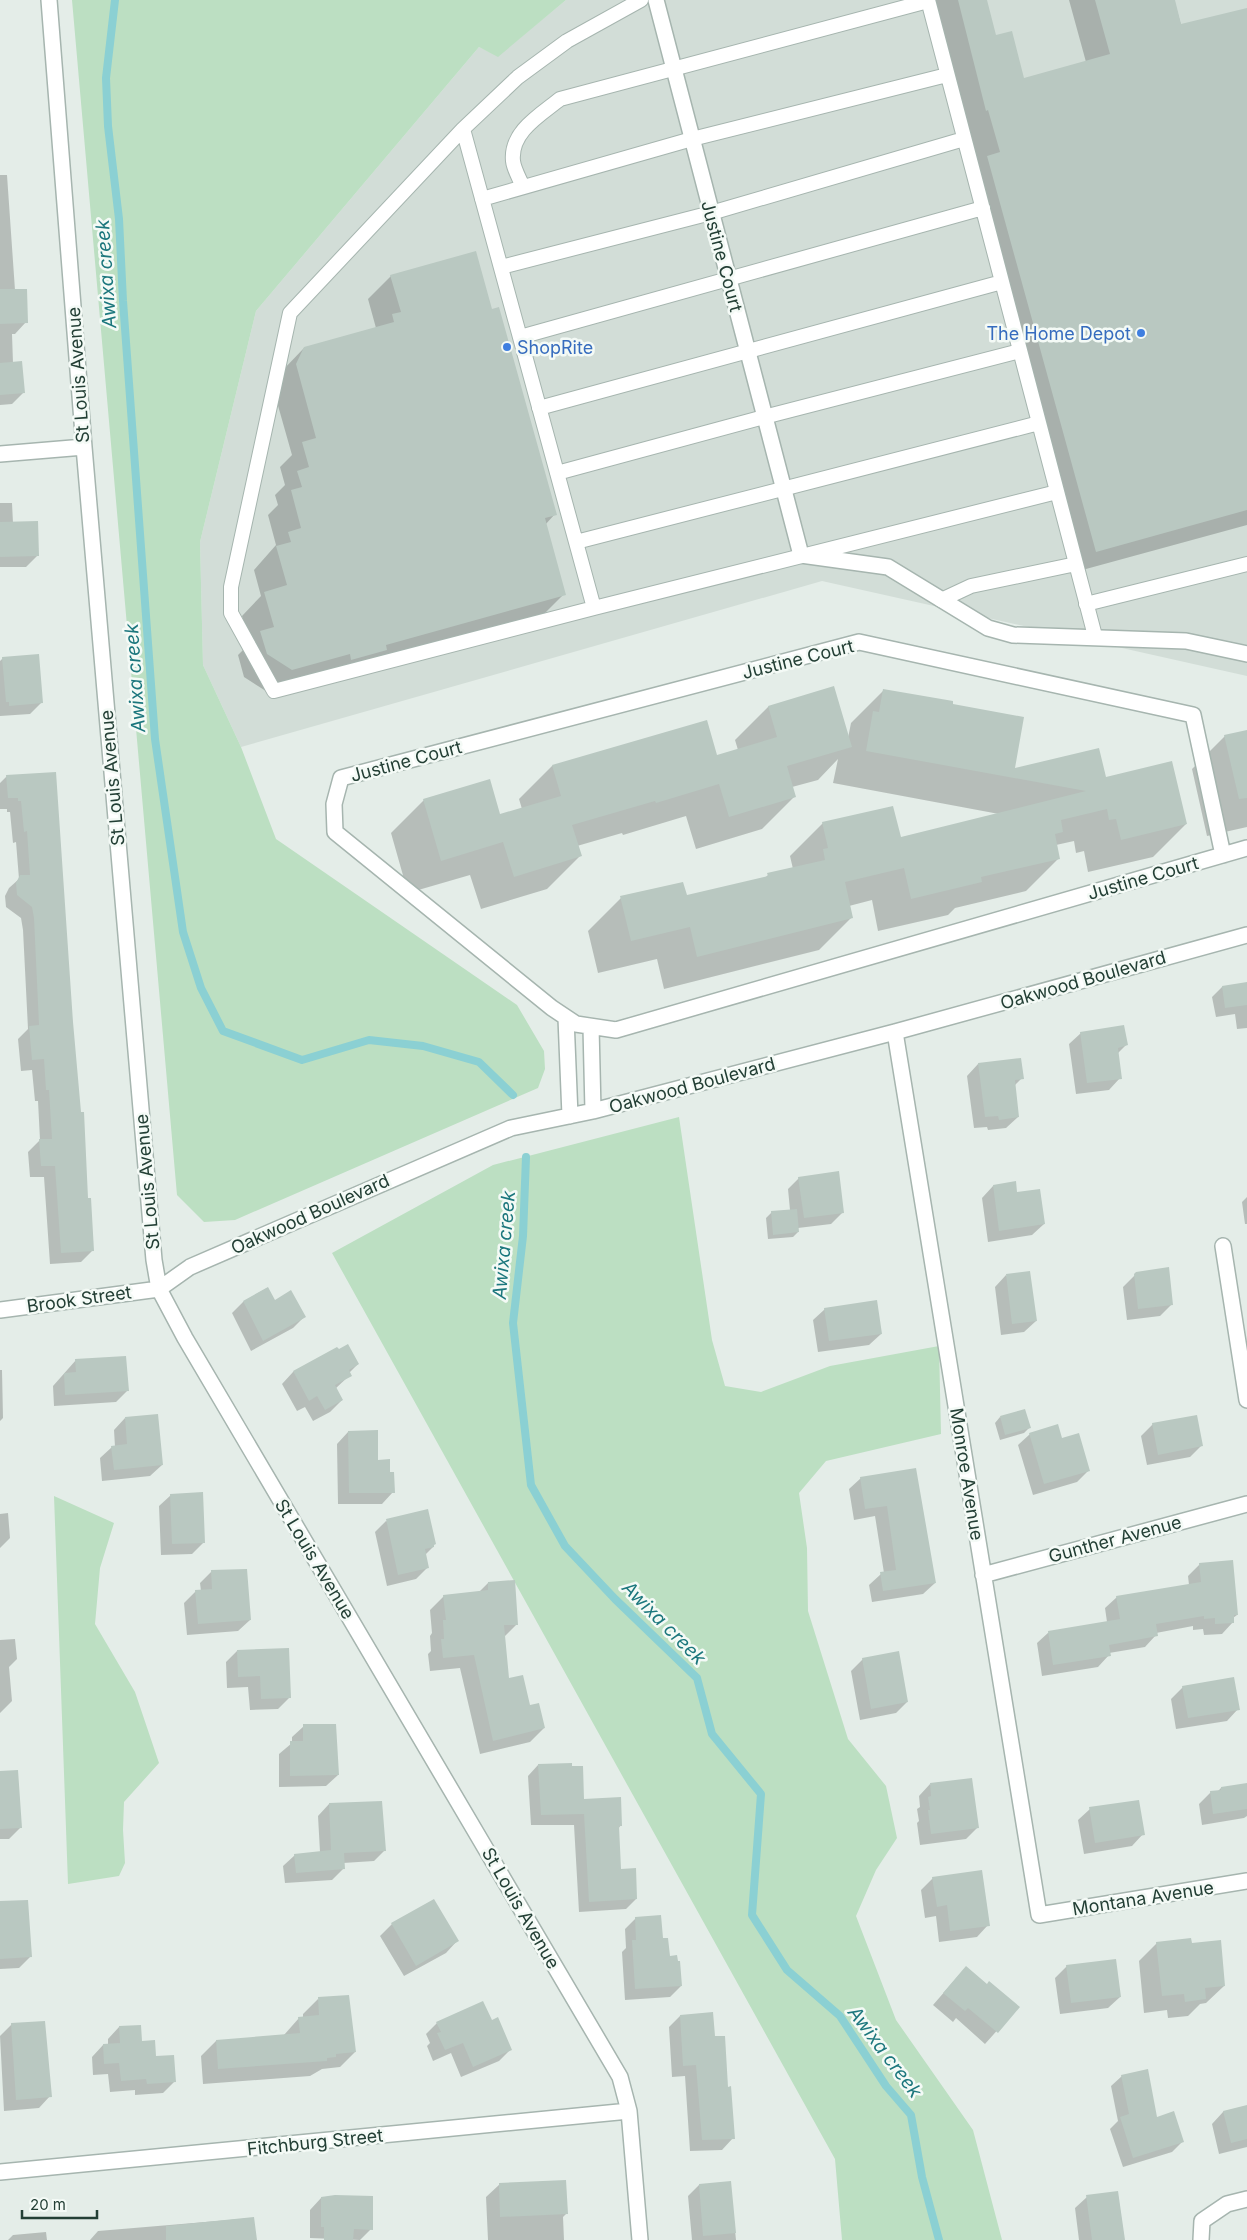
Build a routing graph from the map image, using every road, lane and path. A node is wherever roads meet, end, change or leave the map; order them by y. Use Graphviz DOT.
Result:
graph roads {
  1 [pos="49,0"];
  2 [pos="642,0"];
  3 [pos="656,0"];
  4 [pos="928,0"];
  5 [pos="674,70"];
  6 [pos="947,74"];
  7 [pos="463,129"];
  8 [pos="692,139"];
  9 [pos="964,139"];
  10 [pos="523,187"];
  11 [pos="482,199"];
  12 [pos="983,208"];
  13 [pos="711,213"];
  14 [pos="501,267"];
  15 [pos="728,280"];
  16 [pos="1002,282"];
  17 [pos="520,338"];
  18 [pos="747,350"];
  19 [pos="1020,351"];
  20 [pos="539,408"];
  21 [pos="764,417"];
  22 [pos="1039,423"];
  23 [pos="84,447"];
  24 [pos="0,454"];
  25 [pos="557,473"];
  26 [pos="783,489"];
  27 [pos="1057,492"];
  28 [pos="576,542"];
  29 [pos="801,554"];
  30 [pos="1076,564"];
  31 [pos="1247,564"];
  32 [pos="941,600"];
  33 [pos="1086,604"];
  34 [pos="594,608"];
  35 [pos="1095,636"];
  36 [pos="1247,654"];
  37 [pos="1247,848"];
  38 [pos="1223,855"];
  39 [pos="1247,936"];
  40 [pos="566,1018"];
  41 [pos="591,1027"];
  42 [pos="895,1032"];
  43 [pos="593,1111"];
  44 [pos="570,1116"];
  45 [pos="1223,1246"];
  46 [pos="159,1289"];
  47 [pos="0,1310"];
  48 [pos="1247,1400"];
  49 [pos="1247,1504"];
  50 [pos="983,1575"];
  51 [pos="1247,1881"];
  52 [pos="1038,1915"];
  53 [pos="629,2111"];
  54 [pos="0,2172"];
  55 [pos="1247,2199"];
  56 [pos="640,2240"];
  57 [pos="1201,2240"];
  1 -- 23 [label="street, St Louis Avenue"];
  2 -- 7 [label="lane"];
  3 -- 5 [label="street, Justine Court"];
  4 -- 5 [label="lane"];
  4 -- 6 [label="lane"];
  5 -- 8 [label="street, Justine Court"];
  5 -- 10 [label="lane"];
  6 -- 8 [label="lane"];
  6 -- 9 [label="lane"];
  7 -- 11 [label="lane"];
  7 -- 34 [label="lane"];
  8 -- 10 [label="lane"];
  8 -- 13 [label="street, Justine Court"];
  9 -- 12 [label="lane"];
  9 -- 13 [label="lane"];
  10 -- 11 [label="lane"];
  11 -- 14 [label="lane"];
  12 -- 15 [label="lane"];
  12 -- 16 [label="lane"];
  13 -- 14 [label="lane"];
  13 -- 15 [label="street, Justine Court"];
  14 -- 17 [label="lane"];
  15 -- 17 [label="lane"];
  15 -- 18 [label="street, Justine Court"];
  16 -- 18 [label="lane"];
  16 -- 19 [label="lane"];
  17 -- 20 [label="lane"];
  18 -- 20 [label="lane"];
  18 -- 21 [label="street, Justine Court"];
  19 -- 21 [label="lane"];
  19 -- 22 [label="lane"];
  20 -- 25 [label="lane"];
  21 -- 25 [label="lane"];
  21 -- 26 [label="street, Justine Court"];
  22 -- 26 [label="lane"];
  22 -- 27 [label="lane"];
  23 -- 24 [label="street"];
  23 -- 46 [label="street, St Louis Avenue"];
  25 -- 28 [label="lane"];
  26 -- 28 [label="lane"];
  26 -- 29 [label="street, Justine Court"];
  27 -- 29 [label="lane"];
  27 -- 30 [label="lane"];
  28 -- 34 [label="lane"];
  29 -- 32 [label="street"];
  29 -- 34 [label="lane"];
  30 -- 32 [label="lane"];
  30 -- 33 [label="lane"];
  31 -- 33 [label="lane"];
  32 -- 35 [label="street"];
  33 -- 35 [label="lane"];
  35 -- 36 [label="street"];
  37 -- 38 [label="street, Justine Court"];
  38 -- 40 [label="street, Justine Court"];
  38 -- 41 [label="street, Justine Court"];
  39 -- 42 [label="street, Oakwood Boulevard"];
  40 -- 41 [label="street, Justine Court"];
  40 -- 44 [label="street"];
  41 -- 43 [label="street"];
  42 -- 43 [label="street, Oakwood Boulevard"];
  42 -- 50 [label="street, Monroe Avenue"];
  43 -- 44 [label="street, Oakwood Boulevard"];
  44 -- 46 [label="street, Oakwood Boulevard"];
  45 -- 48 [label="street"];
  46 -- 47 [label="street, Brook Street"];
  46 -- 53 [label="street, St Louis Avenue"];
  49 -- 50 [label="street, Gunther Avenue"];
  50 -- 52 [label="street, Monroe Avenue"];
  51 -- 52 [label="street, Montana Avenue"];
  53 -- 54 [label="street, Fitchburg Street"];
  53 -- 56 [label="street, St Louis Avenue"];
  55 -- 57 [label="street"];
}
